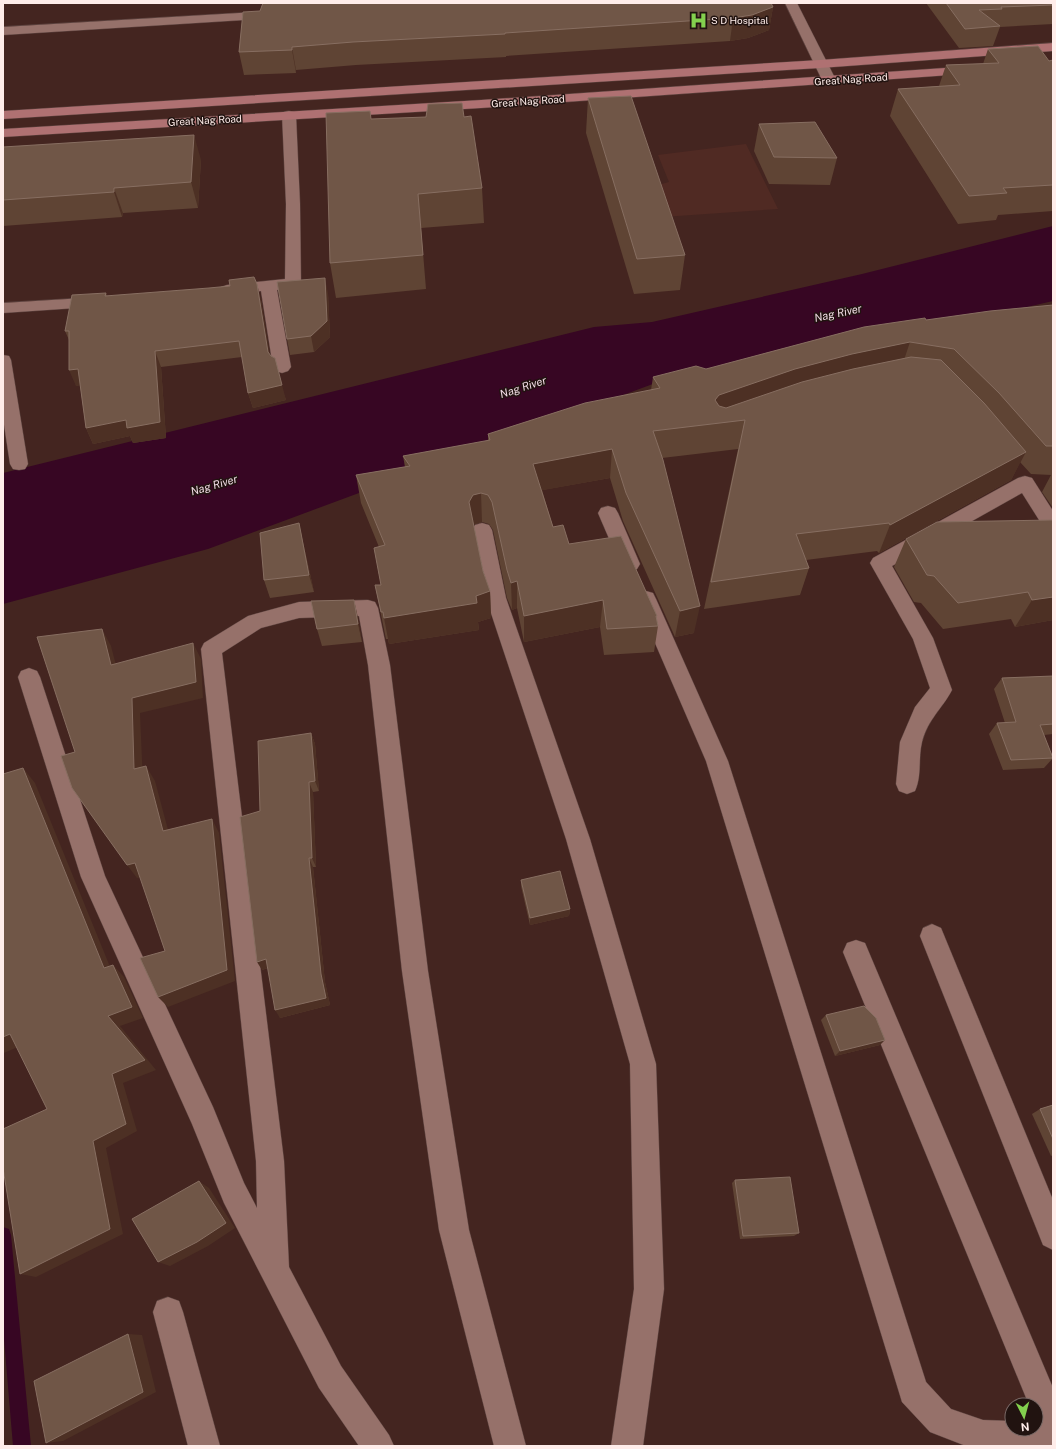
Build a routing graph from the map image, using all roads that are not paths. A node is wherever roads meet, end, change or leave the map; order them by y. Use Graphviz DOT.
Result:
graph roads {
  1 [pos="269,3"];
  2 [pos="791,3"];
  3 [pos="287,14"];
  4 [pos="265,16"];
  5 [pos="3,31"];
  6 [pos="1053,47"];
  7 [pos="820,64"];
  8 [pos="984,69"];
  9 [pos="829,80"];
  10 [pos="3,115"];
  11 [pos="289,116"];
  12 [pos="3,133"];
  13 [pos="268,285"];
  14 [pos="214,291"];
  15 [pos="113,301"];
  16 [pos="3,308"];
  17 [pos="3,360"];
  18 [pos="282,367"];
  19 [pos="19,464"];
  20 [pos="1020,478"];
  21 [pos="1046,483"];
  22 [pos="608,513"];
  23 [pos="1053,526"];
  24 [pos="482,530"];
  25 [pos="29,677"];
  26 [pos="907,784"];
  27 [pos="932,936"];
  28 [pos="856,952"];
  29 [pos="1053,1235"];
  30 [pos="274,1268"];
  31 [pos="168,1312"];
  32 [pos="1053,1426"];
  33 [pos="1053,1439"];
  34 [pos="204,1446"];
  35 [pos="378,1446"];
  36 [pos="510,1446"];
  37 [pos="627,1446"];
  1 -- 4 [label="street"];
  2 -- 7 [label="street"];
  3 -- 4 [label="street"];
  4 -- 5 [label="street"];
  6 -- 7 [label="main road, Great Nag Road"];
  7 -- 9 [label="street"];
  7 -- 10 [label="main road, Great Nag Road"];
  8 -- 9 [label="main road, Great Nag Road"];
  9 -- 11 [label="main road, Great Nag Road"];
  11 -- 12 [label="main road, Great Nag Road"];
  11 -- 13 [label="street"];
  13 -- 14 [label="street"];
  13 -- 18 [label="street"];
  15 -- 16 [label="street"];
  17 -- 19 [label="street"];
  20 -- 21 [label="street"];
  20 -- 23 [label="street"];
  20 -- 26 [label="street"];
  22 -- 33 [label="street"];
  24 -- 37 [label="street"];
  25 -- 30 [label="street"];
  27 -- 29 [label="street"];
  28 -- 32 [label="street"];
  30 -- 35 [label="street"];
  30 -- 36 [label="street"];
  31 -- 34 [label="street"];
}
